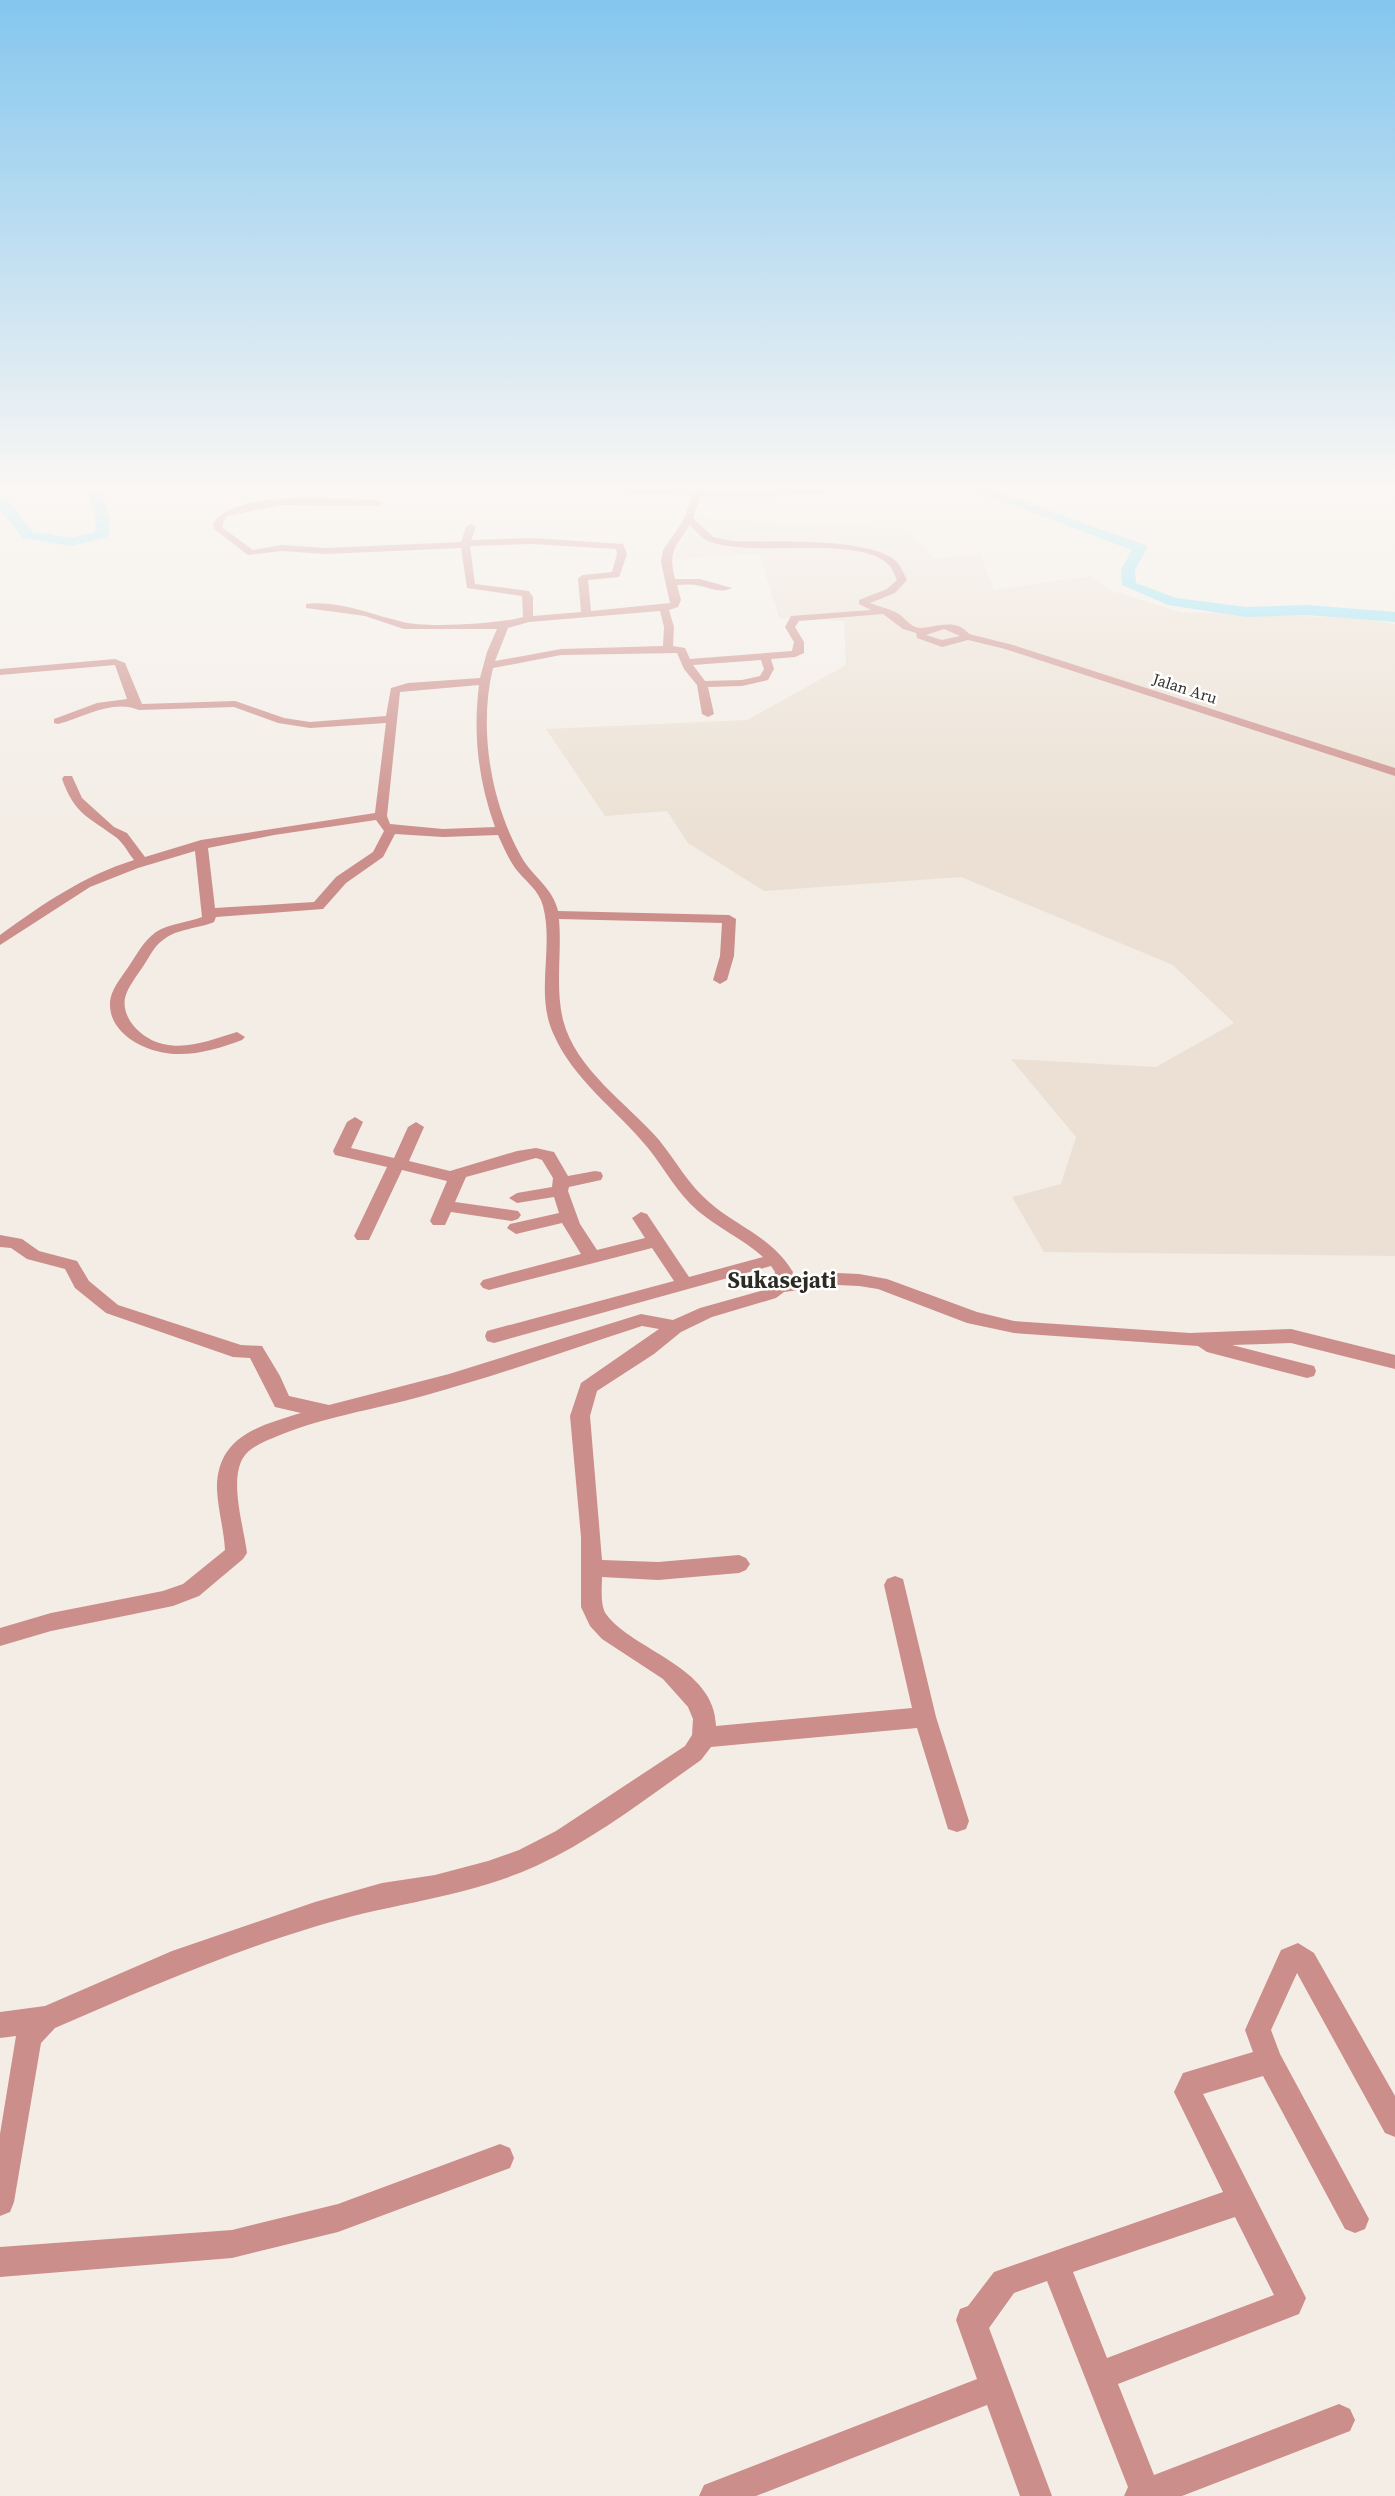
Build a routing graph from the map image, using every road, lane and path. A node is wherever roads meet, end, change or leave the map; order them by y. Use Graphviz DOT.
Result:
graph roads {
  1 [pos="528,605"];
  2 [pos="585,605"];
  3 [pos="672,605"];
  4 [pos="869,605"];
  5 [pos="310,606"];
  6 [pos="664,608"];
  7 [pos="886,613"];
  8 [pos="586,614"];
  9 [pos="528,619"];
  10 [pos="504,626"];
  11 [pos="922,631"];
  12 [pos="965,636"];
  13 [pos="668,649"];
  14 [pos="765,657"];
  15 [pos="688,662"];
  16 [pos="0,672"];
  17 [pos="488,673"];
  18 [pos="702,684"];
  19 [pos="134,702"];
  20 [pos="708,714"];
  21 [pos="392,719"];
  22 [pos="58,721"];
  23 [pos="1395,772"];
  24 [pos="68,779"];
  25 [pos="381,816"];
  26 [pos="391,830"];
  27 [pos="504,831"];
  28 [pos="201,844"];
  29 [pos="143,863"];
  30 [pos="208,913"];
  31 [pos="552,915"];
  32 [pos="0,942"];
  33 [pos="720,980"];
  34 [pos="237,1037"];
  35 [pos="355,1122"];
  36 [pos="416,1127"];
  37 [pos="398,1164"];
  38 [pos="458,1175"];
  39 [pos="595,1176"];
  40 [pos="561,1187"];
  41 [pos="515,1213"];
  42 [pos="568,1216"];
  43 [pos="640,1218"];
  44 [pos="363,1237"];
  45 [pos="0,1241"];
  46 [pos="656,1241"];
  47 [pos="592,1257"];
  48 [pos="777,1259"];
  49 [pos="684,1283"];
  50 [pos="489,1284"];
  51 [pos="779,1287"];
  52 [pos="674,1326"];
  53 [pos="494,1336"];
  54 [pos="1190,1340"];
  55 [pos="1395,1362"];
  56 [pos="1307,1371"];
  57 [pos="328,1412"];
  58 [pos="739,1564"];
  59 [pos="590,1569"];
  60 [pos="895,1586"];
  61 [pos="0,1637"];
  62 [pos="925,1717"];
  63 [pos="704,1737"];
  64 [pos="957,1821"];
  65 [pos="46,2019"];
  66 [pos="0,2025"];
  67 [pos="1269,2061"];
  68 [pos="1395,2123"];
  69 [pos="500,2158"];
  70 [pos="1242,2200"];
  71 [pos="0,2202"];
  72 [pos="1355,2219"];
  73 [pos="0,2262"];
  74 [pos="1055,2263"];
  75 [pos="1100,2376"];
  76 [pos="995,2387"];
  77 [pos="1339,2420"];
  78 [pos="715,2496"];
  79 [pos="1036,2496"];
  80 [pos="1145,2496"];
  1 -- 9 [label="street"];
  2 -- 8 [label="street"];
  3 -- 6 [label="street"];
  4 -- 7 [label="street"];
  5 -- 10 [label="street"];
  6 -- 8 [label="street"];
  6 -- 13 [label="street"];
  7 -- 11 [label="street"];
  7 -- 14 [label="street"];
  8 -- 9 [label="street"];
  9 -- 10 [label="street"];
  10 -- 17 [label="street"];
  11 -- 12 [label="street, Jalan Aru"];
  11 -- 12 [label="street"];
  12 -- 23 [label="street, Jalan Aru"];
  13 -- 15 [label="street"];
  13 -- 17 [label="street"];
  14 -- 15 [label="street"];
  14 -- 18 [label="street"];
  15 -- 18 [label="street"];
  16 -- 19 [label="street"];
  17 -- 21 [label="street"];
  17 -- 27 [label="street"];
  18 -- 20 [label="street"];
  19 -- 21 [label="street"];
  19 -- 22 [label="street"];
  21 -- 25 [label="street"];
  24 -- 29 [label="street"];
  25 -- 26 [label="street"];
  25 -- 28 [label="street"];
  26 -- 27 [label="street"];
  26 -- 30 [label="street"];
  27 -- 31 [label="street"];
  28 -- 29 [label="street"];
  28 -- 30 [label="street"];
  29 -- 32 [label="street"];
  30 -- 34 [label="street"];
  31 -- 33 [label="street"];
  31 -- 48 [label="street"];
  35 -- 37 [label="street"];
  36 -- 37 [label="street"];
  37 -- 38 [label="street"];
  37 -- 44 [label="street"];
  38 -- 40 [label="street"];
  38 -- 41 [label="street"];
  39 -- 40 [label="street"];
  40 -- 41 [label="street"];
  40 -- 42 [label="street"];
  41 -- 42 [label="street"];
  42 -- 47 [label="street"];
  43 -- 46 [label="street"];
  45 -- 57 [label="street"];
  46 -- 47 [label="street"];
  46 -- 49 [label="street"];
  47 -- 50 [label="street"];
  48 -- 49 [label="street"];
  48 -- 51 [label="street"];
  49 -- 53 [label="street"];
  51 -- 52 [label="street"];
  51 -- 54 [label="street"];
  52 -- 57 [label="street"];
  52 -- 59 [label="street"];
  54 -- 55 [label="street"];
  54 -- 56 [label="street"];
  57 -- 61 [label="street"];
  58 -- 59 [label="street"];
  59 -- 63 [label="street"];
  60 -- 62 [label="street"];
  62 -- 63 [label="street"];
  62 -- 64 [label="street"];
  63 -- 65 [label="street"];
  65 -- 66 [label="street"];
  65 -- 71 [label="street"];
  67 -- 68 [label="street"];
  67 -- 70 [label="street"];
  67 -- 72 [label="street"];
  69 -- 73 [label="street"];
  70 -- 74 [label="street"];
  70 -- 75 [label="street"];
  74 -- 75 [label="street"];
  74 -- 76 [label="street"];
  75 -- 80 [label="street"];
  76 -- 78 [label="street"];
  76 -- 79 [label="street"];
  77 -- 80 [label="street"];
}
